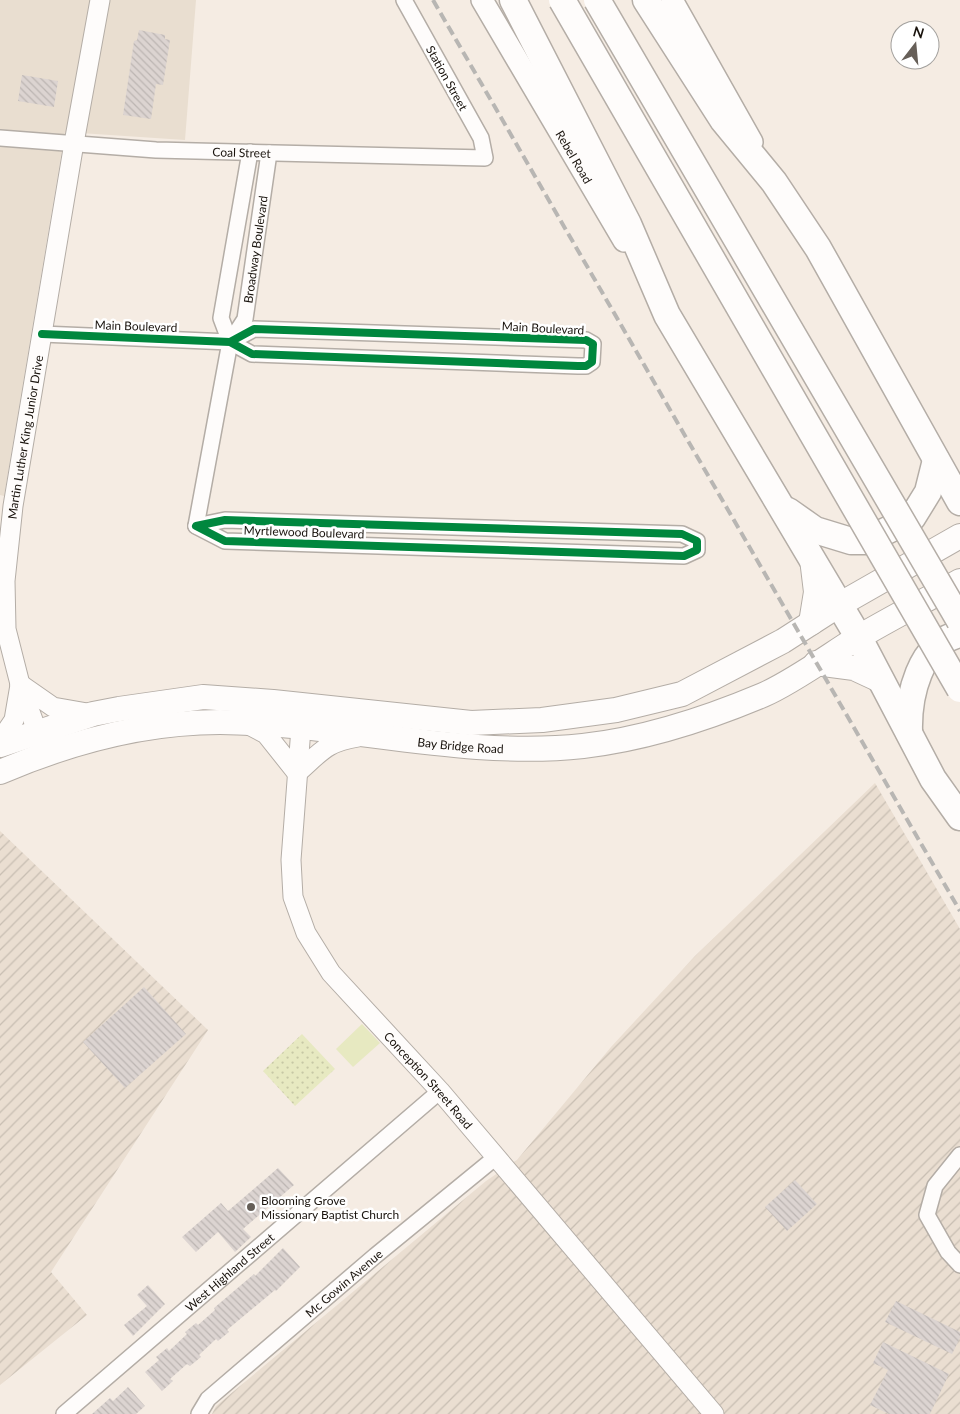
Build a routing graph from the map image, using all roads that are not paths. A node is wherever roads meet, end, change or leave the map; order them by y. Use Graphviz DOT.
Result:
graph roads {
  1 [pos="100,0"];
  2 [pos="404,0"];
  3 [pos="482,0"];
  4 [pos="512,0"];
  5 [pos="562,0"];
  6 [pos="597,0"];
  7 [pos="646,0"];
  8 [pos="672,0"];
  9 [pos="0,138"];
  10 [pos="74,143"];
  11 [pos="250,152"];
  12 [pos="269,153"];
  13 [pos="485,158"];
  14 [pos="774,182"];
  15 [pos="668,315"];
  16 [pos="42,334"];
  17 [pos="230,342"];
  18 [pos="951,483"];
  19 [pos="7,504"];
  20 [pos="781,507"];
  21 [pos="196,526"];
  22 [pos="960,536"];
  23 [pos="812,558"];
  24 [pos="960,581"];
  25 [pos="871,588"];
  26 [pos="839,605"];
  27 [pos="960,621"];
  28 [pos="811,623"];
  29 [pos="960,634"];
  30 [pos="859,638"];
  31 [pos="816,663"];
  32 [pos="882,681"];
  33 [pos="20,684"];
  34 [pos="960,689"];
  35 [pos="273,702"];
  36 [pos="93,714"];
  37 [pos="440,720"];
  38 [pos="246,724"];
  39 [pos="301,728"];
  40 [pos="908,733"];
  41 [pos="368,736"];
  42 [pos="41,742"];
  43 [pos="0,743"];
  44 [pos="0,772"];
  45 [pos="298,773"];
  46 [pos="960,817"];
  47 [pos="440,1091"];
  48 [pos="960,1154"];
  49 [pos="496,1157"];
  50 [pos="960,1265"];
  51 [pos="64,1414"];
  52 [pos="199,1414"];
  53 [pos="714,1414"];
  1 -- 10 [label="street, Martin Luther King Junior Drive"];
  2 -- 13 [label="street, Station Street"];
  3 -- 15 [label="main road, Rebel Road"];
  4 -- 15 [label="highway"];
  5 -- 34 [label="highway, bridge"];
  6 -- 27 [label="highway, bridge"];
  7 -- 14 [label="highway"];
  8 -- 14 [label="main road"];
  9 -- 10 [label="street, Coal Street"];
  10 -- 11 [label="street, Coal Street"];
  10 -- 16 [label="street, Martin Luther King Junior Drive"];
  11 -- 12 [label="street, Coal Street"];
  11 -- 17 [label="street, Broadway Boulevard"];
  12 -- 13 [label="street, Coal Street"];
  12 -- 17 [label="street, Broadway Boulevard"];
  14 -- 18 [label="highway"];
  15 -- 20 [label="highway"];
  16 -- 17 [label="street, Main Boulevard"];
  16 -- 19 [label="street, Martin Luther King Junior Drive"];
  17 -- 17 [label="street, Main Boulevard"];
  17 -- 21 [label="street, Broadway Boulevard"];
  18 -- 20 [label="highway"];
  19 -- 33 [label="street, Martin Luther King Junior Drive"];
  20 -- 23 [label="highway"];
  21 -- 21 [label="street, Myrtlewood Boulevard"];
  22 -- 25 [label="main road, Bay Bridge Road"];
  23 -- 26 [label="highway"];
  23 -- 28 [label="main road"];
  24 -- 30 [label="main road, Bay Bridge Road"];
  25 -- 26 [label="main road, Bay Bridge Road"];
  25 -- 30 [label="main road"];
  26 -- 28 [label="main road, Bay Bridge Road"];
  26 -- 30 [label="highway"];
  28 -- 37 [label="main road, Bay Bridge Road"];
  29 -- 40 [label="highway"];
  30 -- 31 [label="main road, Bay Bridge Road"];
  30 -- 32 [label="highway"];
  31 -- 32 [label="main road"];
  31 -- 41 [label="main road, Bay Bridge Road"];
  32 -- 40 [label="highway"];
  33 -- 36 [label="street"];
  33 -- 42 [label="street, Martin Luther King Junior Drive"];
  33 -- 43 [label="street"];
  35 -- 36 [label="main road, Bay Bridge Road"];
  35 -- 37 [label="main road, Bay Bridge Road"];
  35 -- 39 [label="street"];
  36 -- 42 [label="main road, Bay Bridge Road"];
  37 -- 39 [label="main road"];
  38 -- 39 [label="main road, Bay Bridge Road"];
  38 -- 42 [label="main road, Bay Bridge Road"];
  38 -- 45 [label="street"];
  39 -- 41 [label="main road, Bay Bridge Road"];
  39 -- 45 [label="street, Conception Street Road"];
  40 -- 46 [label="highway"];
  41 -- 45 [label="street"];
  42 -- 43 [label="main road"];
  42 -- 44 [label="main road"];
  45 -- 47 [label="street, Conception Street Road"];
  47 -- 49 [label="street, Conception Street Road"];
  47 -- 51 [label="street, West Highland Street"];
  48 -- 50 [label="street"];
  49 -- 52 [label="street, Mc Gowin Avenue"];
  49 -- 53 [label="street, Conception Street Road"];
}
